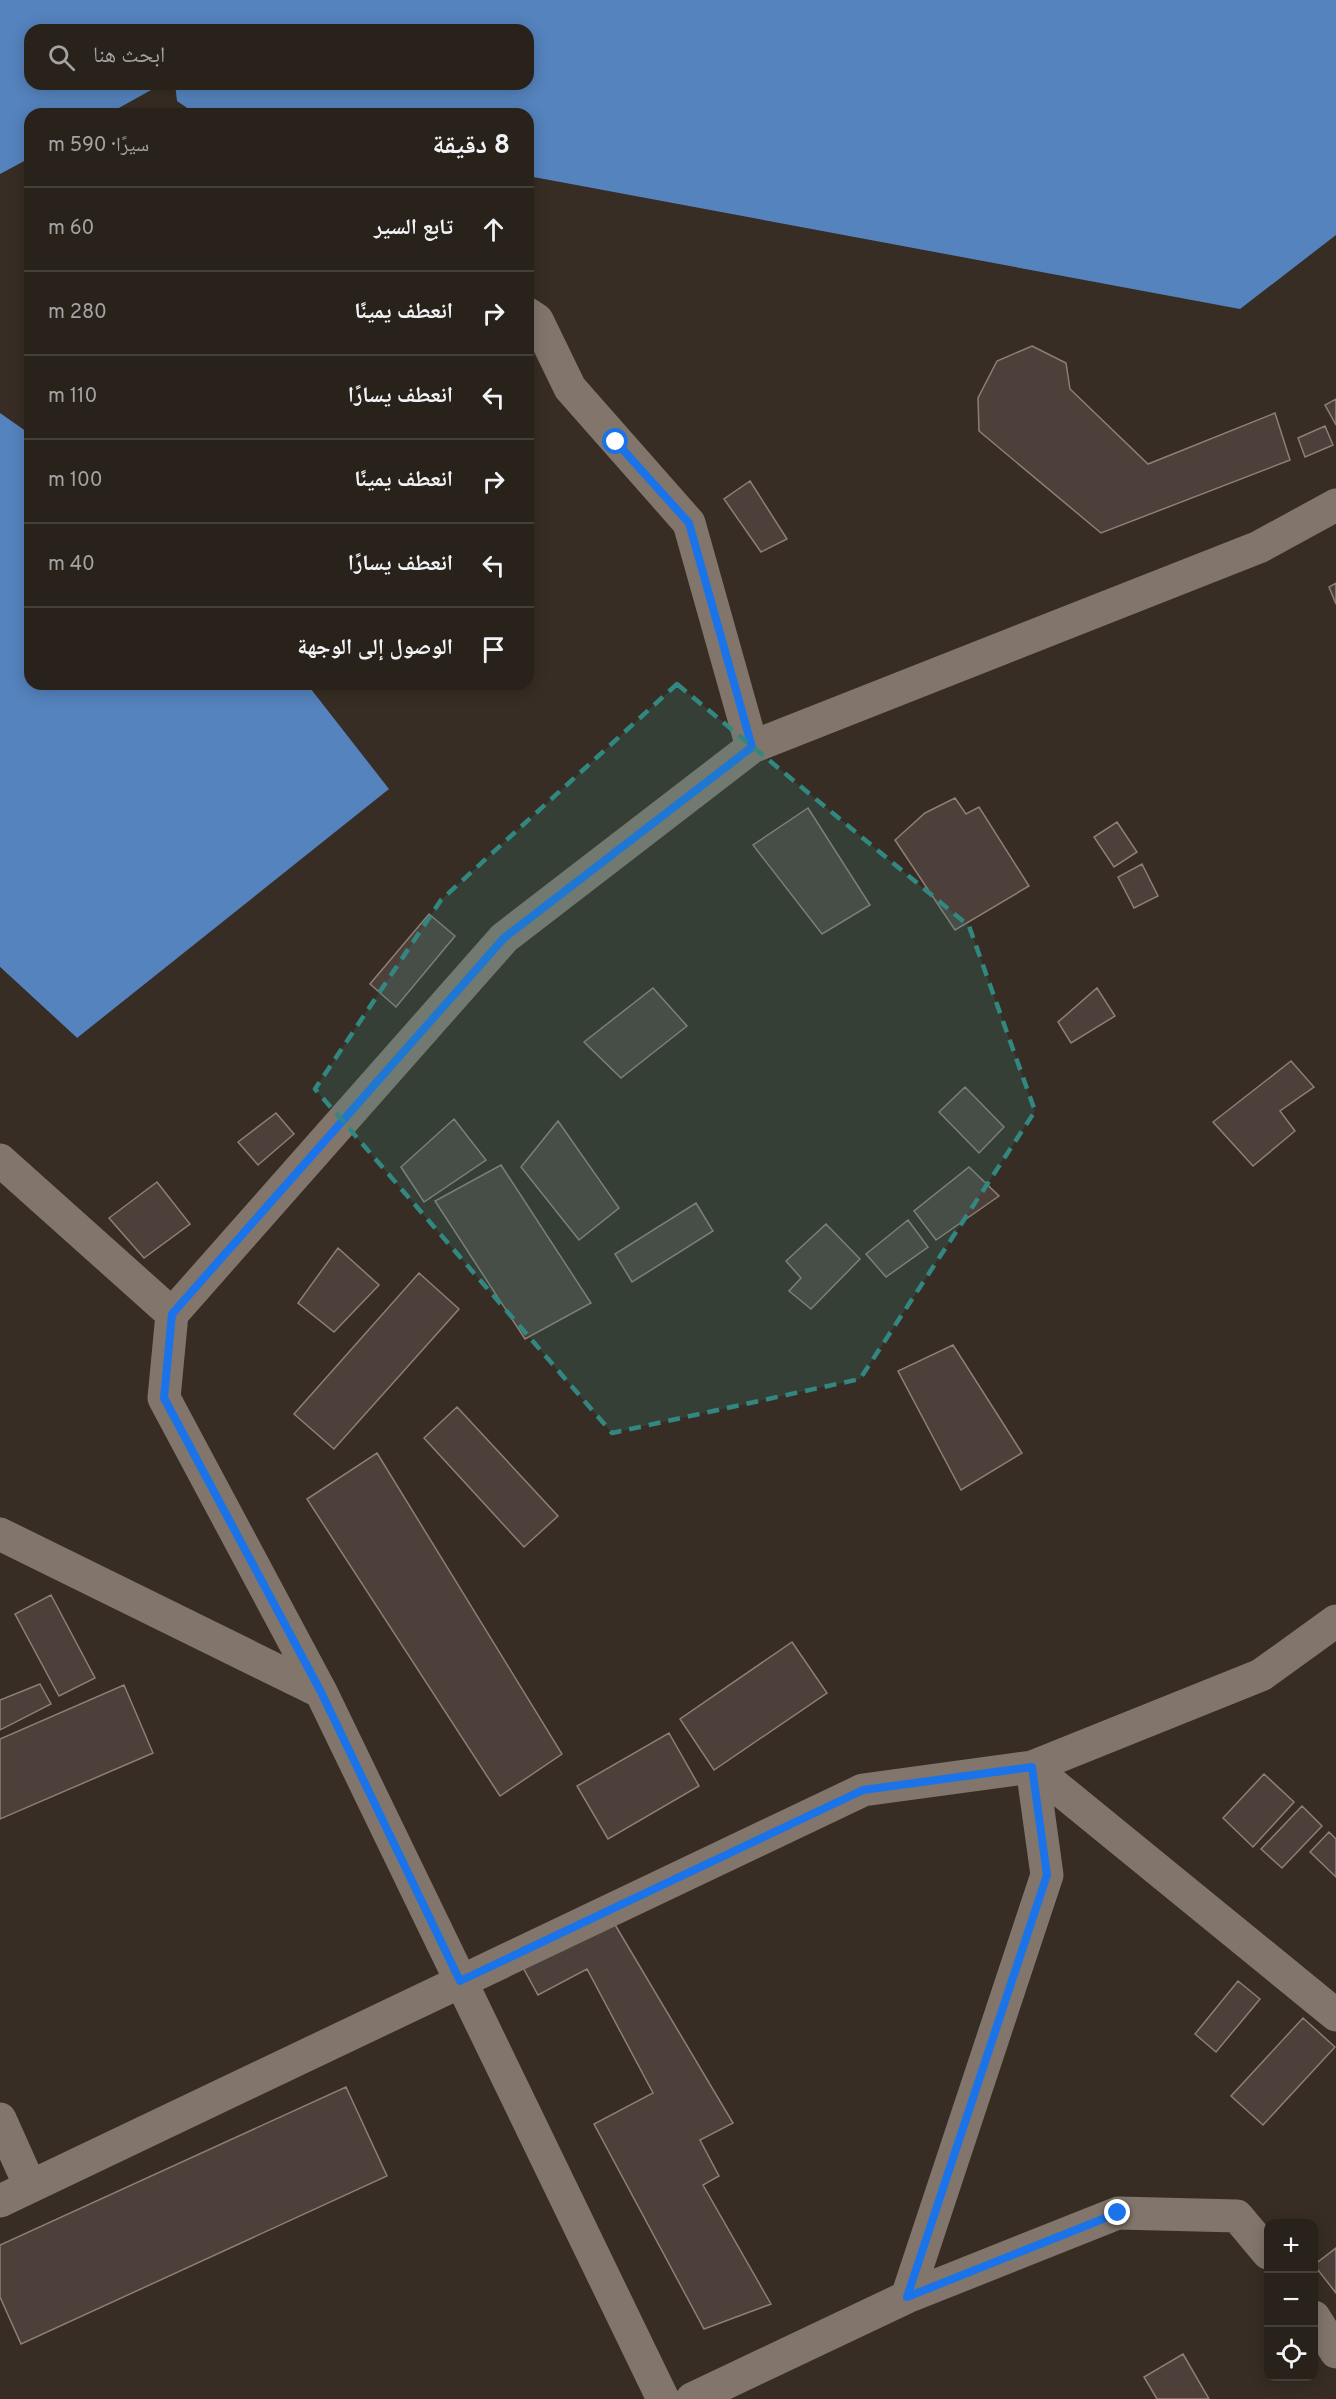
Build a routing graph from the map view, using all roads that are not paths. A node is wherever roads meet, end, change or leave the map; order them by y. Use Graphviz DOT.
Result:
graph roads {
  1 [pos="534,318"];
  2 [pos="1336,505"];
  3 [pos="752,747"];
  4 [pos="0,1160"];
  5 [pos="172,1314"];
  6 [pos="0,1534"];
  7 [pos="1336,1621"];
  8 [pos="321,1692"];
  9 [pos="1032,1767"];
  10 [pos="460,1981"];
  11 [pos="1336,2015"];
  12 [pos="0,2119"];
  13 [pos="30,2186"];
  14 [pos="0,2201"];
  15 [pos="1264,2247"];
  16 [pos="907,2297"];
  17 [pos="1318,2323"];
  18 [pos="1336,2352"];
  19 [pos="663,2399"];
  20 [pos="692,2399"];
  1 -- 3 [label="street"];
  2 -- 3 [label="street"];
  3 -- 5 [label="street"];
  4 -- 5 [label="street"];
  5 -- 8 [label="street"];
  6 -- 8 [label="street"];
  7 -- 9 [label="street"];
  8 -- 10 [label="street"];
  9 -- 10 [label="street"];
  9 -- 11 [label="street"];
  9 -- 16 [label="street"];
  10 -- 13 [label="street"];
  10 -- 19 [label="street"];
  12 -- 13 [label="street"];
  13 -- 14 [label="street"];
  15 -- 16 [label="street"];
  16 -- 20 [label="street"];
  17 -- 18 [label="street"];
}
